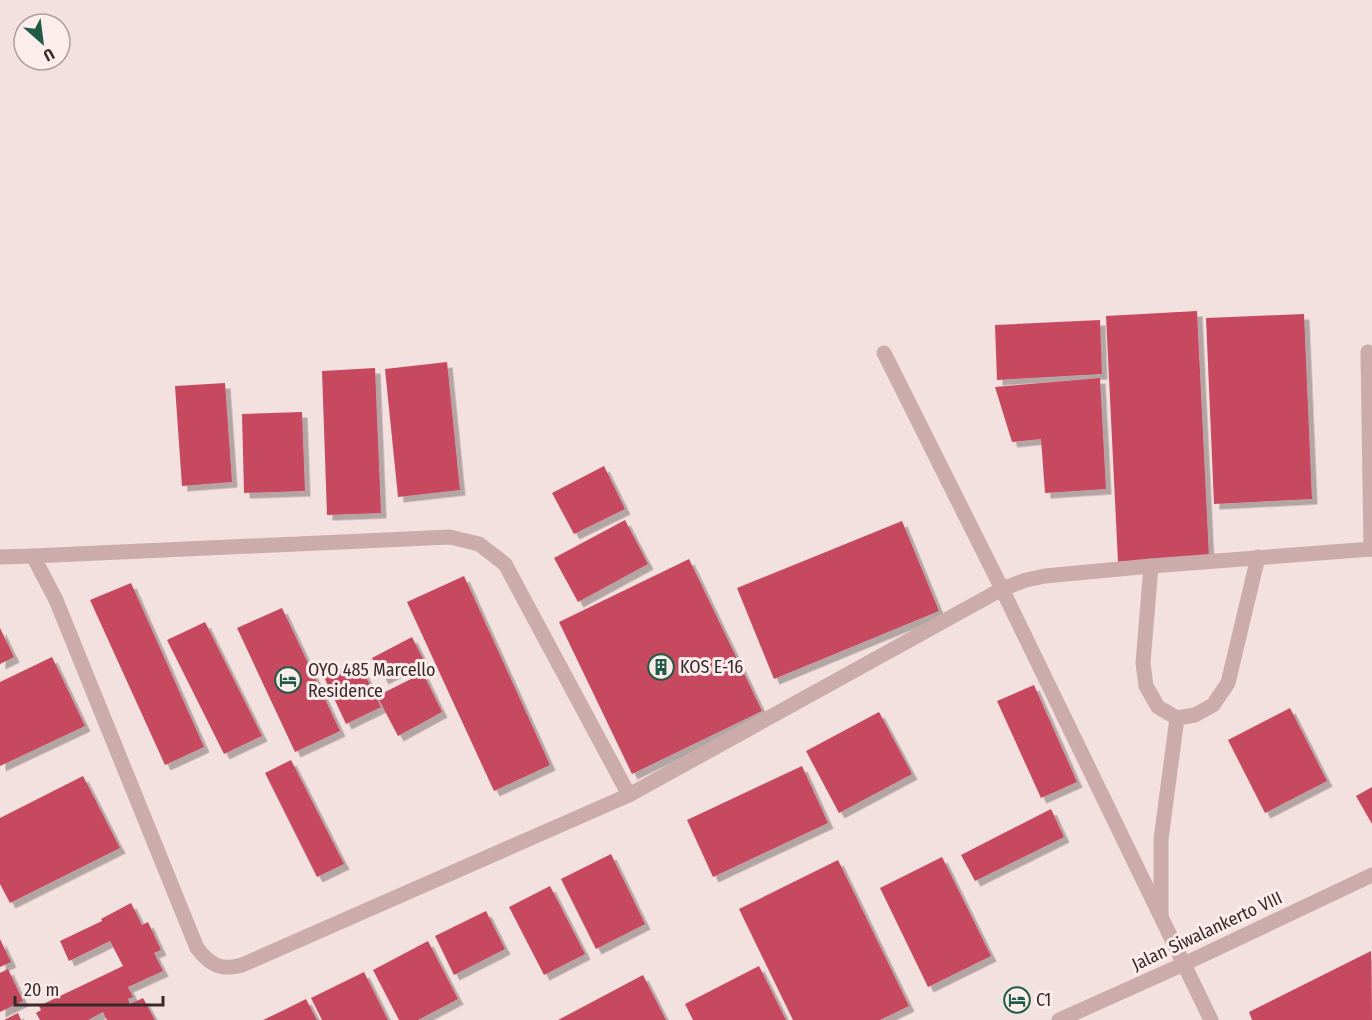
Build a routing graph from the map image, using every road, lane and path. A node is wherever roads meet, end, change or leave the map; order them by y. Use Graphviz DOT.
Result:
graph roads {
  1 [pos="1368,352"];
  2 [pos="884,353"];
  3 [pos="1372,549"];
  4 [pos="33,556"];
  5 [pos="0,557"];
  6 [pos="1258,557"];
  7 [pos="1152,566"];
  8 [pos="1002,589"];
  9 [pos="1177,718"];
  10 [pos="629,795"];
  11 [pos="1372,875"];
  12 [pos="1161,916"];
  13 [pos="1184,964"];
  14 [pos="1059,1020"];
  15 [pos="1211,1020"];
  1 -- 3 [label="street"];
  2 -- 8 [label="street"];
  3 -- 6 [label="street"];
  4 -- 5 [label="street"];
  4 -- 10 [label="street"];
  4 -- 10 [label="street"];
  6 -- 7 [label="street"];
  6 -- 9 [label="street"];
  7 -- 8 [label="street"];
  7 -- 9 [label="street"];
  8 -- 10 [label="street"];
  8 -- 12 [label="street"];
  9 -- 12 [label="street"];
  11 -- 13 [label="street, Jalan Siwalankerto VIII"];
  12 -- 13 [label="street"];
  13 -- 14 [label="street, Jalan Siwalankerto VIII"];
  13 -- 15 [label="street"];
}
